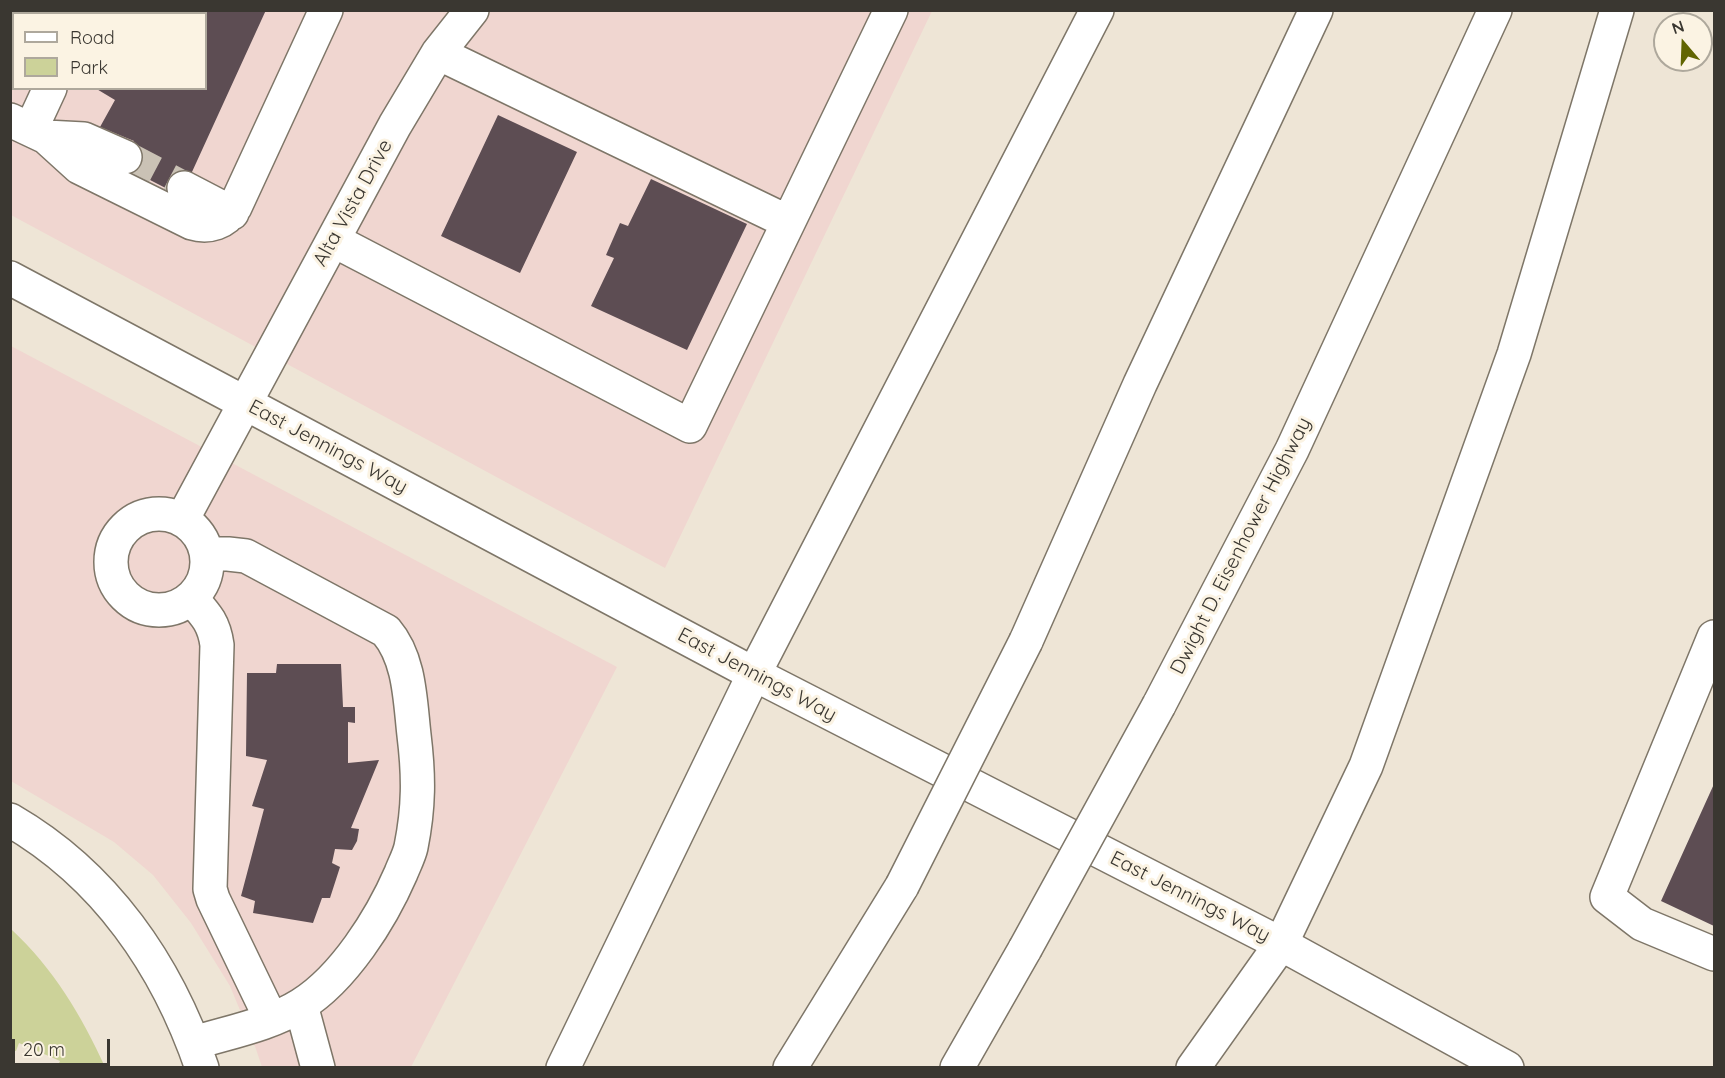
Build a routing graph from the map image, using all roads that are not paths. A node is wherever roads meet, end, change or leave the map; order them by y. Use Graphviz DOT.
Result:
graph roads {
  1 [pos="327,10"];
  2 [pos="472,10"];
  3 [pos="891,10"];
  4 [pos="1097,10"];
  5 [pos="1316,10"];
  6 [pos="1495,10"];
  7 [pos="1617,10"];
  8 [pos="438,53"];
  9 [pos="49,90"];
  10 [pos="29,129"];
  11 [pos="125,157"];
  12 [pos="184,188"];
  13 [pos="232,213"];
  14 [pos="788,222"];
  15 [pos="333,240"];
  16 [pos="10,278"];
  17 [pos="245,402"];
  18 [pos="182,520"];
  19 [pos="207,554"];
  20 [pos="191,598"];
  21 [pos="1714,637"];
  22 [pos="754,674"];
  23 [pos="10,820"];
  24 [pos="1281,944"];
  25 [pos="1714,954"];
  26 [pos="301,1005"];
  27 [pos="271,1019"];
  28 [pos="198,1055"];
  29 [pos="318,1068"];
  30 [pos="563,1068"];
  31 [pos="790,1068"];
  32 [pos="957,1068"];
  33 [pos="1193,1068"];
  34 [pos="1507,1068"];
  1 -- 13 [label="main road"];
  2 -- 8 [label="main road, Alta Vista Drive"];
  3 -- 14 [label="main road"];
  4 -- 22 [label="main road"];
  5 -- 31 [label="main road, bridge"];
  6 -- 32 [label="main road, Dwight D. Eisenhower Highway, bridge"];
  7 -- 24 [label="main road"];
  8 -- 14 [label="main road"];
  8 -- 15 [label="main road, Alta Vista Drive"];
  9 -- 10 [label="main road"];
  10 -- 11 [label="main road"];
  10 -- 13 [label="main road"];
  12 -- 13 [label="main road"];
  14 -- 15 [label="main road"];
  15 -- 17 [label="main road, Alta Vista Drive"];
  16 -- 17 [label="main road, East Jennings Way"];
  17 -- 18 [label="main road, Alta Vista Drive"];
  17 -- 22 [label="main road, East Jennings Way"];
  18 -- 19 [label="main road"];
  18 -- 20 [label="main road"];
  19 -- 20 [label="main road"];
  19 -- 26 [label="main road"];
  20 -- 27 [label="main road"];
  21 -- 25 [label="main road"];
  22 -- 24 [label="main road, East Jennings Way"];
  22 -- 30 [label="main road"];
  23 -- 28 [label="main road"];
  24 -- 33 [label="main road"];
  24 -- 34 [label="main road, East Jennings Way"];
  26 -- 27 [label="main road"];
  26 -- 29 [label="main road"];
  27 -- 28 [label="main road"];
}
